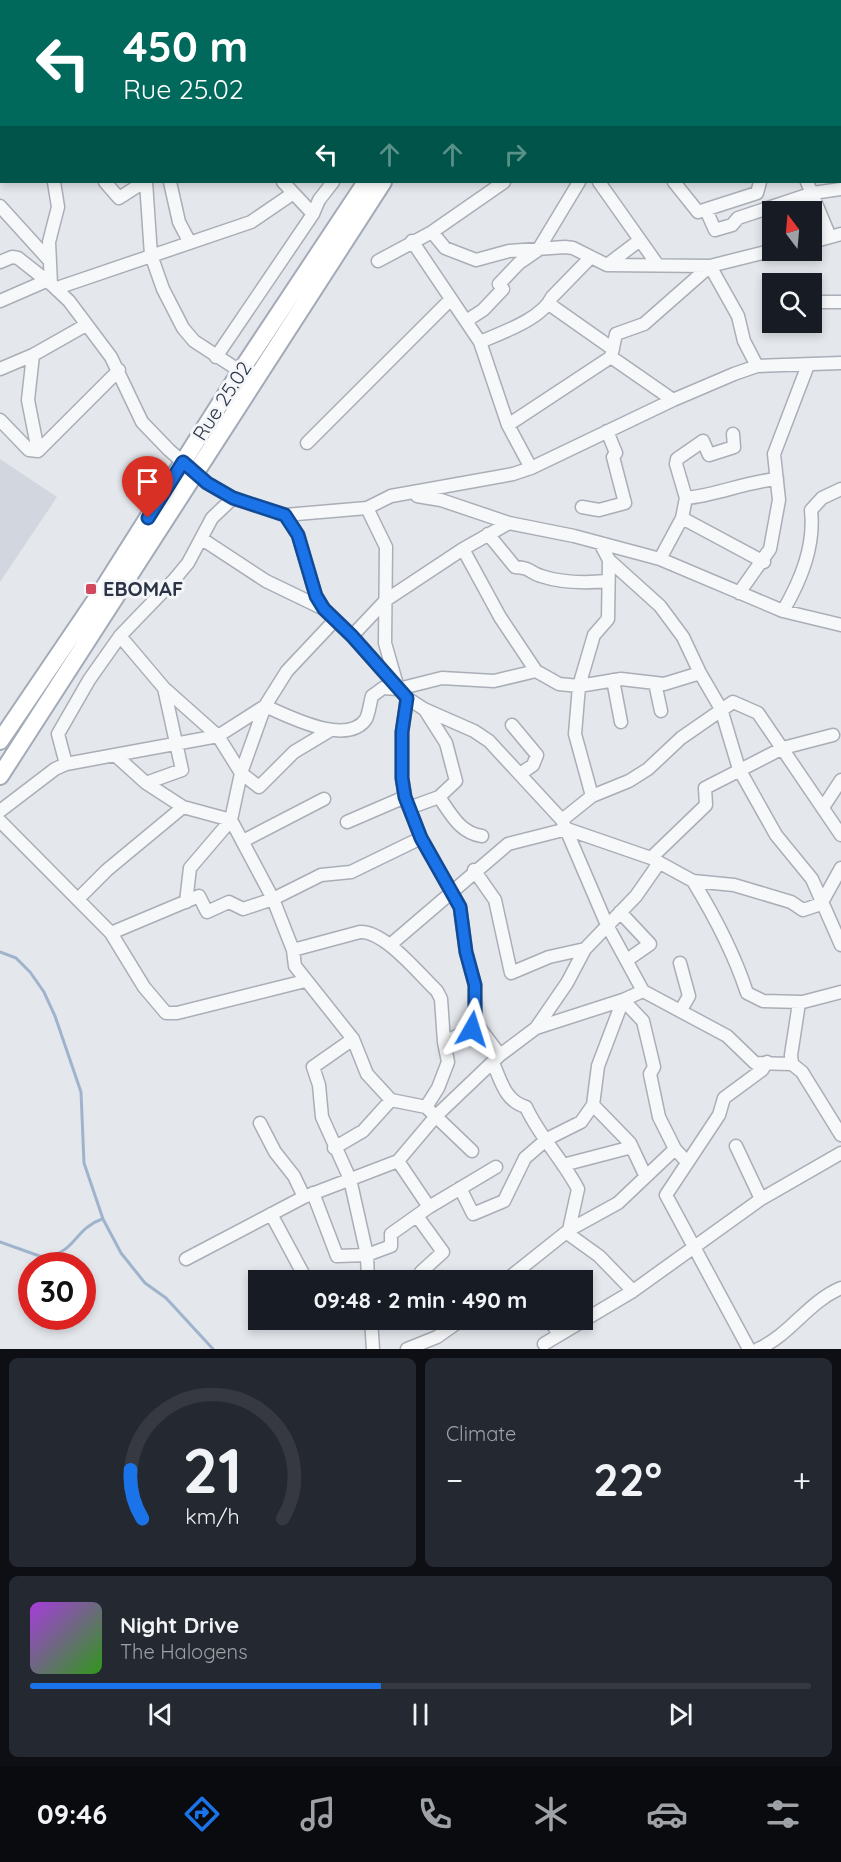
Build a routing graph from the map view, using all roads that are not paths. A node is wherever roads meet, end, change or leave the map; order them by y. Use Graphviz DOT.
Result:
graph roads {
  1 [pos="54,183"];
  2 [pos="106,183"];
  3 [pos="143,183"];
  4 [pos="145,183"];
  5 [pos="170,183"];
  6 [pos="284,183"];
  7 [pos="332,183"];
  8 [pos="365,183"];
  9 [pos="382,183"];
  10 [pos="503,183"];
  11 [pos="578,183"];
  12 [pos="600,183"];
  13 [pos="675,183"];
  14 [pos="760,183"];
  15 [pos="810,187"];
  16 [pos="841,189"];
  17 [pos="292,194"];
  18 [pos="0,206"];
  19 [pos="706,210"];
  20 [pos="313,214"];
  21 [pos="432,231"];
  22 [pos="835,236"];
  23 [pos="640,240"];
  24 [pos="189,241"];
  25 [pos="412,242"];
  26 [pos="538,250"];
  27 [pos="762,253"];
  28 [pos="151,255"];
  29 [pos="591,257"];
  30 [pos="48,259"];
  31 [pos="378,261"];
  32 [pos="0,262"];
  33 [pos="657,264"];
  34 [pos="607,265"];
  35 [pos="710,266"];
  36 [pos="51,284"];
  37 [pos="451,299"];
  38 [pos="0,301"];
  39 [pos="822,302"];
  40 [pos="841,302"];
  41 [pos="549,304"];
  42 [pos="466,321"];
  43 [pos="86,325"];
  44 [pos="480,342"];
  45 [pos="612,353"];
  46 [pos="33,355"];
  47 [pos="216,357"];
  48 [pos="841,363"];
  49 [pos="808,365"];
  50 [pos="757,366"];
  51 [pos="0,369"];
  52 [pos="119,370"];
  53 [pos="247,376"];
  54 [pos="673,400"];
  55 [pos="0,420"];
  56 [pos="508,425"];
  57 [pos="607,431"];
  58 [pos="733,435"];
  59 [pos="307,443"];
  60 [pos="38,451"];
  61 [pos="183,462"];
  62 [pos="531,468"];
  63 [pos="196,474"];
  64 [pos="777,479"];
  65 [pos="841,489"];
  66 [pos="407,494"];
  67 [pos="233,498"];
  68 [pos="686,498"];
  69 [pos="582,507"];
  70 [pos="367,508"];
  71 [pos="285,515"];
  72 [pos="682,518"];
  73 [pos="509,523"];
  74 [pos="488,534"];
  75 [pos="202,539"];
  76 [pos="600,543"];
  77 [pos="463,549"];
  78 [pos="660,559"];
  79 [pos="609,560"];
  80 [pos="764,562"];
  81 [pos="607,581"];
  82 [pos="739,593"];
  83 [pos="386,600"];
  84 [pos="324,609"];
  85 [pos="783,611"];
  86 [pos="334,620"];
  87 [pos="841,626"];
  88 [pos="120,636"];
  89 [pos="352,636"];
  90 [pos="71,666"];
  91 [pos="536,671"];
  92 [pos="700,673"];
  93 [pos="89,680"];
  94 [pos="613,680"];
  95 [pos="655,683"];
  96 [pos="579,687"];
  97 [pos="164,688"];
  98 [pos="403,694"];
  99 [pos="265,706"];
  100 [pos="424,709"];
  101 [pos="721,709"];
  102 [pos="661,711"];
  103 [pos="621,722"];
  104 [pos="512,725"];
  105 [pos="329,730"];
  106 [pos="833,735"];
  107 [pos="218,736"];
  108 [pos="0,741"];
  109 [pos="177,742"];
  110 [pos="783,748"];
  111 [pos="115,755"];
  112 [pos="66,764"];
  113 [pos="739,769"];
  114 [pos="241,773"];
  115 [pos="520,774"];
  116 [pos="0,776"];
  117 [pos="841,780"];
  118 [pos="146,783"];
  119 [pos="592,796"];
  120 [pos="439,797"];
  121 [pos="324,799"];
  122 [pos="407,803"];
  123 [pos="824,806"];
  124 [pos="183,807"];
  125 [pos="0,811"];
  126 [pos="231,820"];
  127 [pos="0,821"];
  128 [pos="347,822"];
  129 [pos="565,825"];
  130 [pos="841,835"];
  131 [pos="482,836"];
  132 [pos="421,838"];
  133 [pos="243,841"];
  134 [pos="655,860"];
  135 [pos="841,868"];
  136 [pos="474,870"];
  137 [pos="693,881"];
  138 [pos="450,892"];
  139 [pos="78,899"];
  140 [pos="273,899"];
  141 [pos="186,902"];
  142 [pos="821,904"];
  143 [pos="620,912"];
  144 [pos="608,925"];
  145 [pos="111,933"];
  146 [pos="390,945"];
  147 [pos="841,945"];
  148 [pos="585,949"];
  149 [pos="293,950"];
  150 [pos="627,960"];
  151 [pos="680,963"];
  152 [pos="305,981"];
  153 [pos="643,991"];
  154 [pos="841,992"];
  155 [pos="623,1000"];
  156 [pos="801,1002"];
  157 [pos="681,1010"];
  158 [pos="536,1028"];
  159 [pos="472,1029"];
  160 [pos="353,1039"];
  161 [pos="444,1042"];
  162 [pos="496,1059"];
  163 [pos="767,1062"];
  164 [pos="792,1064"];
  165 [pos="391,1100"];
  166 [pos="593,1105"];
  167 [pos="426,1107"];
  168 [pos="436,1116"];
  169 [pos="261,1123"];
  170 [pos="841,1135"];
  171 [pos="547,1139"];
  172 [pos="736,1146"];
  173 [pos="632,1147"];
  174 [pos="334,1148"];
  175 [pos="675,1149"];
  176 [pos="472,1151"];
  177 [pos="841,1153"];
  178 [pos="398,1161"];
  179 [pos="687,1162"];
  180 [pos="563,1165"];
  181 [pos="496,1167"];
  182 [pos="645,1175"];
  183 [pos="350,1179"];
  184 [pos="460,1188"];
  185 [pos="309,1195"];
  186 [pos="761,1199"];
  187 [pos="429,1207"];
  188 [pos="271,1214"];
  189 [pos="417,1216"];
  190 [pos="568,1232"];
  191 [pos="694,1247"];
  192 [pos="367,1255"];
  193 [pos="186,1259"];
  194 [pos="301,1270"];
  195 [pos="368,1270"];
  196 [pos="424,1270"];
  197 [pos="519,1270"];
  198 [pos="841,1288"];
  199 [pos="633,1291"];
  200 [pos="372,1330"];
  201 [pos="447,1330"];
  202 [pos="556,1330"];
  203 [pos="559,1335"];
  204 [pos="544,1344"];
  205 [pos="766,1348"];
  206 [pos="374,1349"];
  207 [pos="407,1349"];
  208 [pos="749,1349"];
  1 -- 30 [label="street"];
  2 -- 3 [label="street"];
  4 -- 28 [label="street"];
  5 -- 24 [label="street"];
  6 -- 17 [label="street"];
  7 -- 20 [label="street"];
  8 -- 53 [label="main road, Rue 25.02"];
  9 -- 53 [label="main road"];
  10 -- 21 [label="street"];
  11 -- 26 [label="street"];
  12 -- 23 [label="street"];
  13 -- 19 [label="street"];
  14 -- 19 [label="street"];
  15 -- 16 [label="street"];
  15 -- 19 [label="street"];
  15 -- 22 [label="street"];
  17 -- 20 [label="street"];
  17 -- 24 [label="street"];
  18 -- 30 [label="street"];
  20 -- 47 [label="street"];
  21 -- 25 [label="street"];
  21 -- 26 [label="street"];
  23 -- 33 [label="street"];
  23 -- 34 [label="street"];
  24 -- 28 [label="street"];
  25 -- 31 [label="street"];
  25 -- 37 [label="street"];
  26 -- 29 [label="street"];
  26 -- 42 [label="street"];
  27 -- 35 [label="street"];
  28 -- 36 [label="street"];
  28 -- 47 [label="street"];
  29 -- 34 [label="street"];
  29 -- 41 [label="street"];
  30 -- 36 [label="street"];
  32 -- 36 [label="street"];
  33 -- 34 [label="street"];
  33 -- 35 [label="street"];
  35 -- 45 [label="street"];
  35 -- 50 [label="street"];
  36 -- 38 [label="street"];
  36 -- 43 [label="street"];
  37 -- 42 [label="street"];
  37 -- 59 [label="street"];
  39 -- 40 [label="street"];
  41 -- 44 [label="street"];
  41 -- 45 [label="street"];
  42 -- 44 [label="street"];
  43 -- 46 [label="street"];
  43 -- 52 [label="street"];
  44 -- 56 [label="street"];
  45 -- 54 [label="street"];
  45 -- 56 [label="street"];
  46 -- 51 [label="street"];
  46 -- 60 [label="street"];
  47 -- 53 [label="street"];
  48 -- 49 [label="street"];
  49 -- 50 [label="street"];
  49 -- 64 [label="street"];
  50 -- 54 [label="street"];
  52 -- 60 [label="street"];
  52 -- 61 [label="street"];
  53 -- 61 [label="main road, Rue 25.02"];
  53 -- 63 [label="main road"];
  54 -- 57 [label="street"];
  55 -- 60 [label="street"];
  56 -- 62 [label="street"];
  57 -- 62 [label="street"];
  57 -- 69 [label="street"];
  58 -- 68 [label="street"];
  61 -- 63 [label="street"];
  61 -- 108 [label="main road, Rue 25.02"];
  62 -- 66 [label="street"];
  63 -- 67 [label="street"];
  63 -- 90 [label="main road"];
  64 -- 68 [label="street"];
  64 -- 80 [label="street"];
  65 -- 85 [label="street"];
  66 -- 70 [label="street"];
  66 -- 73 [label="street"];
  67 -- 71 [label="street"];
  67 -- 75 [label="street"];
  68 -- 72 [label="street"];
  70 -- 71 [label="street"];
  70 -- 83 [label="street"];
  71 -- 84 [label="street"];
  72 -- 78 [label="street"];
  72 -- 80 [label="street"];
  73 -- 74 [label="street"];
  73 -- 76 [label="street"];
  74 -- 77 [label="street"];
  74 -- 81 [label="street"];
  75 -- 84 [label="street"];
  75 -- 88 [label="street"];
  76 -- 78 [label="street"];
  76 -- 79 [label="street"];
  77 -- 83 [label="street"];
  77 -- 91 [label="street"];
  78 -- 82 [label="street"];
  79 -- 81 [label="street"];
  79 -- 92 [label="street"];
  80 -- 82 [label="street"];
  81 -- 96 [label="street"];
  82 -- 85 [label="street"];
  83 -- 89 [label="street"];
  83 -- 98 [label="street"];
  84 -- 86 [label="street"];
  85 -- 87 [label="street"];
  86 -- 89 [label="street"];
  86 -- 99 [label="street"];
  88 -- 93 [label="street"];
  88 -- 97 [label="street"];
  89 -- 98 [label="street"];
  90 -- 93 [label="street"];
  90 -- 116 [label="main road"];
  91 -- 96 [label="street"];
  91 -- 98 [label="street"];
  92 -- 95 [label="street"];
  92 -- 101 [label="street"];
  93 -- 112 [label="street"];
  94 -- 95 [label="street"];
  94 -- 96 [label="street"];
  94 -- 103 [label="street"];
  95 -- 102 [label="street"];
  96 -- 119 [label="street"];
  97 -- 107 [label="street"];
  97 -- 109 [label="street"];
  98 -- 100 [label="street"];
  98 -- 105 [label="street"];
  98 -- 122 [label="street"];
  99 -- 105 [label="street"];
  99 -- 107 [label="street"];
  99 -- 114 [label="street"];
  100 -- 115 [label="street"];
  100 -- 120 [label="street"];
  101 -- 110 [label="street"];
  101 -- 113 [label="street"];
  101 -- 119 [label="street"];
  104 -- 115 [label="street"];
  105 -- 114 [label="street"];
  106 -- 110 [label="street"];
  107 -- 109 [label="street"];
  107 -- 114 [label="street"];
  109 -- 111 [label="street"];
  109 -- 118 [label="street"];
  110 -- 113 [label="street"];
  110 -- 123 [label="street"];
  111 -- 112 [label="street"];
  111 -- 118 [label="street"];
  112 -- 125 [label="street"];
  113 -- 134 [label="street"];
  113 -- 142 [label="street"];
  114 -- 126 [label="street"];
  115 -- 129 [label="street"];
  117 -- 123 [label="street"];
  118 -- 124 [label="street"];
  119 -- 129 [label="street"];
  120 -- 122 [label="street"];
  120 -- 131 [label="street"];
  121 -- 133 [label="street"];
  122 -- 128 [label="street"];
  122 -- 132 [label="street"];
  123 -- 130 [label="street"];
  124 -- 126 [label="street"];
  124 -- 139 [label="street"];
  126 -- 133 [label="street"];
  126 -- 141 [label="street"];
  127 -- 139 [label="street"];
  129 -- 134 [label="street"];
  129 -- 136 [label="street"];
  129 -- 144 [label="street"];
  132 -- 138 [label="street"];
  132 -- 140 [label="street"];
  133 -- 140 [label="street"];
  134 -- 137 [label="street"];
  134 -- 143 [label="street"];
  135 -- 142 [label="street"];
  136 -- 138 [label="street"];
  136 -- 148 [label="street"];
  137 -- 142 [label="street"];
  137 -- 156 [label="street"];
  138 -- 146 [label="street"];
  138 -- 159 [label="street"];
  139 -- 145 [label="street"];
  140 -- 141 [label="street"];
  140 -- 149 [label="street"];
  141 -- 145 [label="street"];
  142 -- 147 [label="street"];
  143 -- 144 [label="street"];
  143 -- 150 [label="street"];
  144 -- 148 [label="street"];
  144 -- 150 [label="street"];
  145 -- 152 [label="street"];
  146 -- 149 [label="street"];
  146 -- 161 [label="street"];
  148 -- 158 [label="street"];
  149 -- 152 [label="street"];
  150 -- 153 [label="street"];
  151 -- 157 [label="street"];
  152 -- 160 [label="street"];
  153 -- 155 [label="street"];
  153 -- 157 [label="street"];
  154 -- 156 [label="street"];
  155 -- 158 [label="street"];
  155 -- 166 [label="street"];
  155 -- 175 [label="street"];
  156 -- 164 [label="street"];
  157 -- 163 [label="street"];
  158 -- 162 [label="street"];
  159 -- 161 [label="street"];
  159 -- 162 [label="street"];
  160 -- 165 [label="street"];
  160 -- 174 [label="street"];
  161 -- 167 [label="street"];
  162 -- 168 [label="street"];
  162 -- 171 [label="street"];
  163 -- 164 [label="street"];
  163 -- 179 [label="street"];
  164 -- 170 [label="street"];
  165 -- 167 [label="street"];
  165 -- 174 [label="street"];
  166 -- 171 [label="street"];
  166 -- 173 [label="street"];
  167 -- 168 [label="street"];
  168 -- 176 [label="street"];
  168 -- 178 [label="street"];
  169 -- 185 [label="street"];
  171 -- 180 [label="street"];
  171 -- 184 [label="street"];
  172 -- 186 [label="street"];
  173 -- 180 [label="street"];
  173 -- 182 [label="street"];
  174 -- 183 [label="street"];
  175 -- 179 [label="street"];
  175 -- 182 [label="street"];
  177 -- 186 [label="street"];
  178 -- 183 [label="street"];
  178 -- 187 [label="street"];
  179 -- 191 [label="street"];
  180 -- 190 [label="street"];
  181 -- 184 [label="street"];
  182 -- 190 [label="street"];
  183 -- 185 [label="street"];
  183 -- 192 [label="street"];
  184 -- 187 [label="street"];
  185 -- 188 [label="street"];
  185 -- 192 [label="street"];
  186 -- 191 [label="street"];
  187 -- 189 [label="street"];
  188 -- 193 [label="street"];
  188 -- 194 [label="street"];
  189 -- 192 [label="street"];
  189 -- 196 [label="street"];
  190 -- 197 [label="street"];
  190 -- 199 [label="street"];
  191 -- 199 [label="street"];
  191 -- 208 [label="street"];
  192 -- 195 [label="street"];
  198 -- 205 [label="street"];
  199 -- 203 [label="street"];
  200 -- 206 [label="street"];
  201 -- 207 [label="street"];
  202 -- 203 [label="street"];
  203 -- 204 [label="street"];
}
